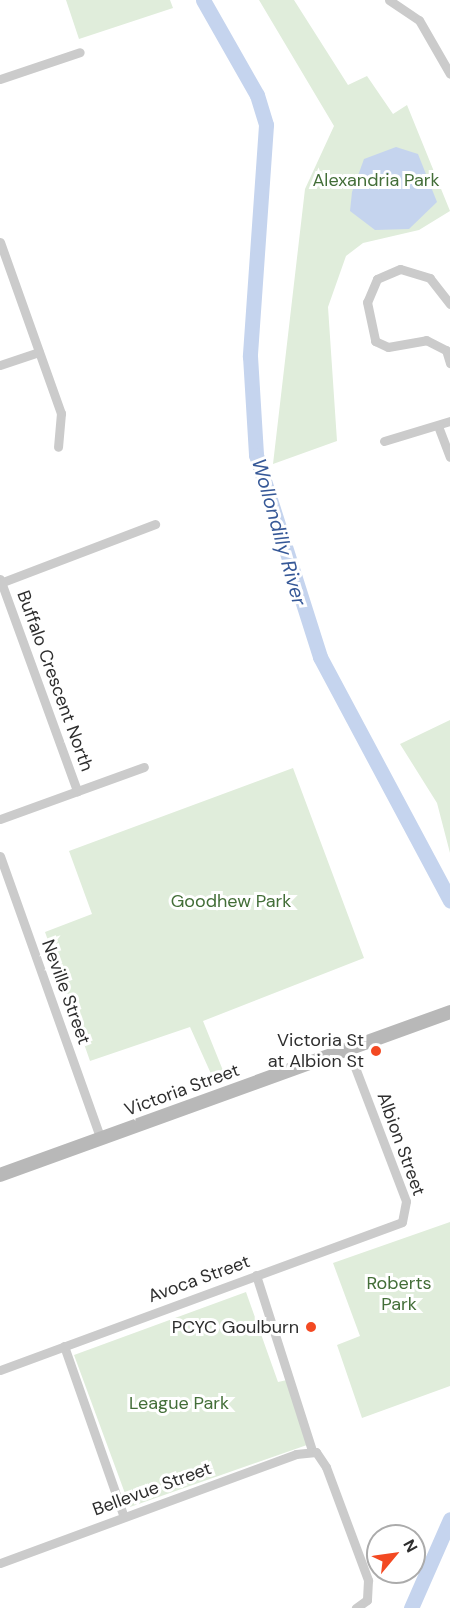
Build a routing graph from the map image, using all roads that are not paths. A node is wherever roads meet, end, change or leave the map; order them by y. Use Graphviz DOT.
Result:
graph roads {
  1 [pos="389,0"];
  2 [pos="80,52"];
  3 [pos="446,57"];
  4 [pos="450,74"];
  5 [pos="0,79"];
  6 [pos="0,242"];
  7 [pos="450,304"];
  8 [pos="448,346"];
  9 [pos="39,352"];
  10 [pos="450,363"];
  11 [pos="0,365"];
  12 [pos="450,421"];
  13 [pos="438,426"];
  14 [pos="384,441"];
  15 [pos="58,447"];
  16 [pos="450,457"];
  17 [pos="155,524"];
  18 [pos="1,582"];
  19 [pos="144,767"];
  20 [pos="77,791"];
  21 [pos="0,819"];
  22 [pos="0,856"];
  23 [pos="450,1012"];
  24 [pos="348,1049"];
  25 [pos="101,1139"];
  26 [pos="0,1174"];
  27 [pos="407,1216"];
  28 [pos="256,1275"];
  29 [pos="64,1346"];
  30 [pos="0,1370"];
  31 [pos="314,1452"];
  32 [pos="124,1517"];
  33 [pos="0,1563"];
  34 [pos="356,1608"];
  1 -- 3 [label="street"];
  2 -- 5 [label="street"];
  3 -- 4 [label="street"];
  6 -- 9 [label="street"];
  7 -- 8 [label="street"];
  8 -- 10 [label="street"];
  9 -- 11 [label="street"];
  9 -- 15 [label="street"];
  12 -- 13 [label="street"];
  13 -- 14 [label="street"];
  13 -- 16 [label="street"];
  17 -- 18 [label="street"];
  18 -- 20 [label="street, Buffalo Crescent North"];
  19 -- 20 [label="street"];
  20 -- 21 [label="street"];
  22 -- 25 [label="street, Neville Street"];
  23 -- 24 [label="main road, Victoria Street"];
  24 -- 25 [label="main road, Victoria Street"];
  24 -- 27 [label="street, Albion Street"];
  25 -- 26 [label="main road, Victoria Street"];
  27 -- 28 [label="street, Avoca Street"];
  28 -- 29 [label="street, Avoca Street"];
  28 -- 31 [label="street"];
  29 -- 30 [label="street, Avoca Street"];
  29 -- 32 [label="street"];
  31 -- 32 [label="street, Bellevue Street"];
  31 -- 34 [label="street"];
  32 -- 33 [label="street, Bellevue Street"];
}
